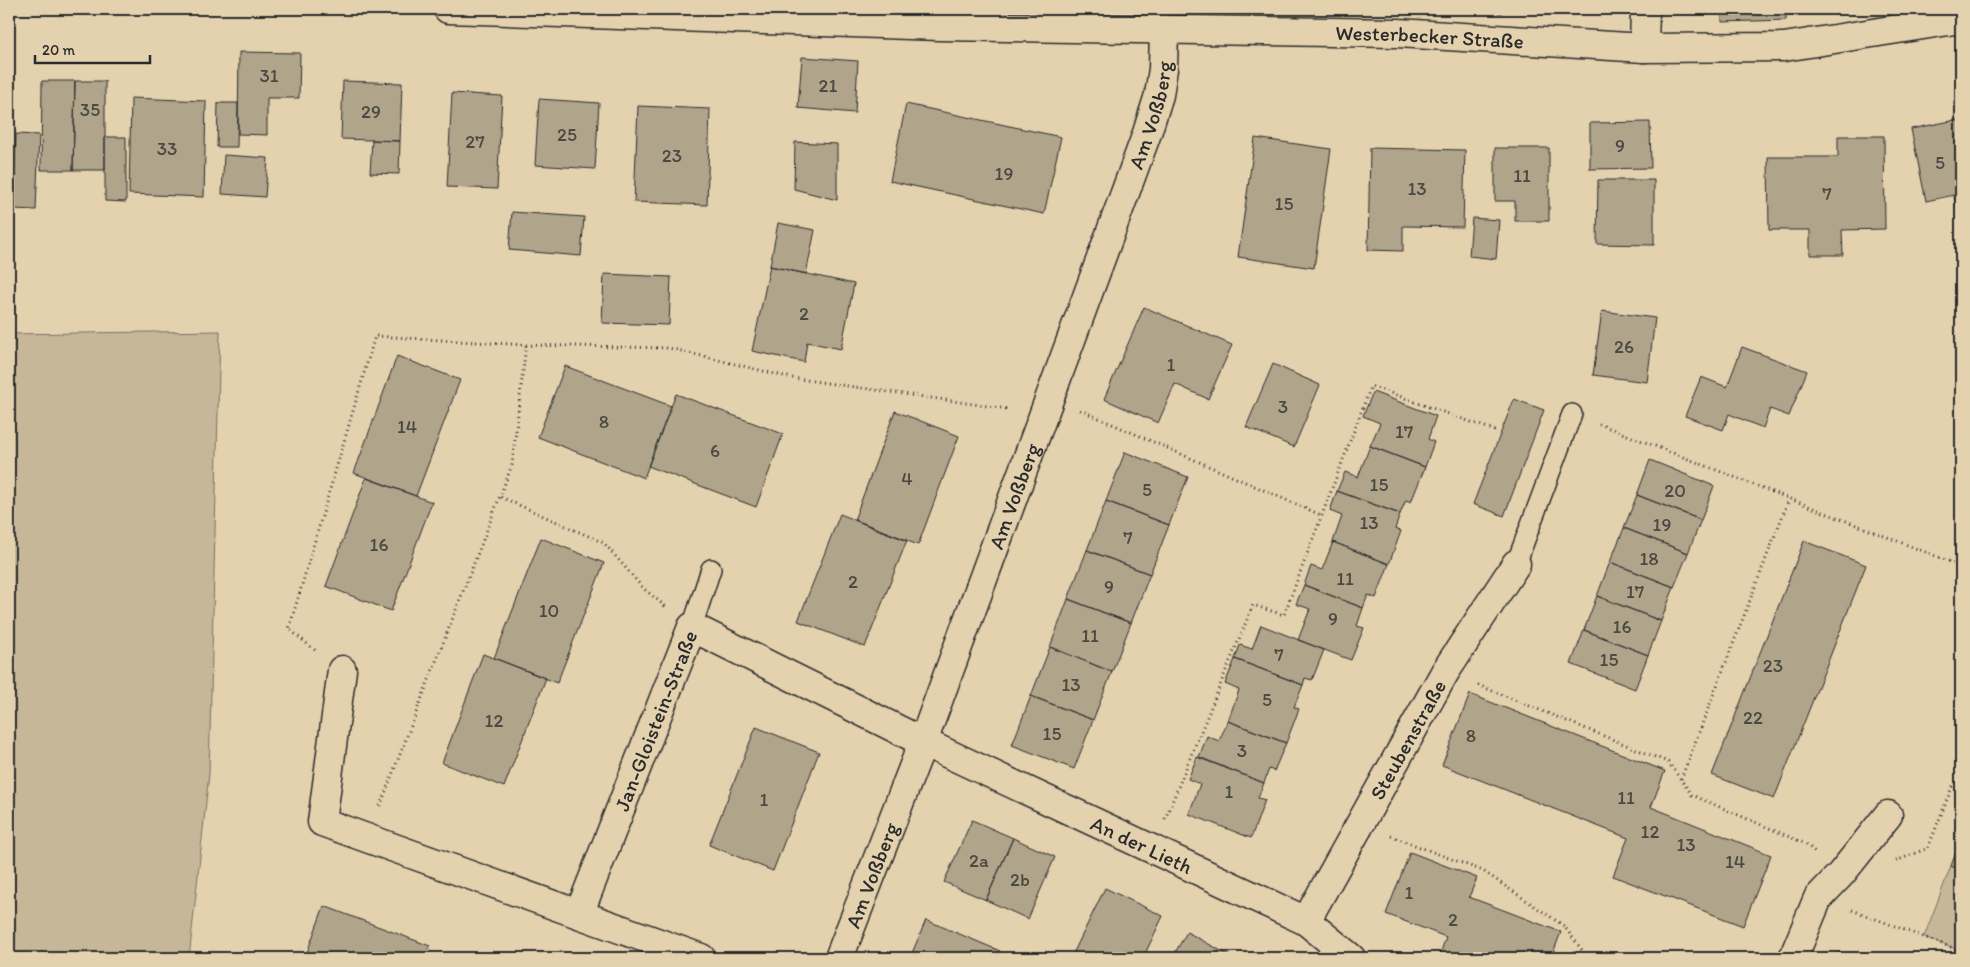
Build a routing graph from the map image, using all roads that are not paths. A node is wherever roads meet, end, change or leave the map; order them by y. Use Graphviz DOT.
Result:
graph roads {
  1 [pos="448,9"];
  2 [pos="1645,9"];
  3 [pos="1961,19"];
  4 [pos="1164,29"];
  5 [pos="1644,48"];
  6 [pos="1572,414"];
  7 [pos="1516,564"];
  8 [pos="711,569"];
  9 [pos="692,627"];
  10 [pos="342,670"];
  11 [pos="923,742"];
  12 [pos="1888,815"];
  13 [pos="579,914"];
  14 [pos="1306,920"];
  15 [pos="702,958"];
  16 [pos="839,958"];
  17 [pos="1351,958"];
  18 [pos="1793,958"];
  1 -- 4 [label="street, Westerbecker Straße"];
  2 -- 5 [label="street"];
  3 -- 5 [label="street, Westerbecker Straße"];
  4 -- 5 [label="street, Westerbecker Straße"];
  4 -- 11 [label="street, Am Voßberg"];
  6 -- 7 [label="lane"];
  7 -- 14 [label="street, Steubenstraße"];
  8 -- 9 [label="lane"];
  9 -- 11 [label="street, Jan-Gloistein-Straße"];
  9 -- 13 [label="street, Jan-Gloistein-Straße"];
  10 -- 13 [label="street"];
  11 -- 14 [label="street, An der Lieth"];
  11 -- 16 [label="street, Am Voßberg"];
  12 -- 18 [label="street"];
  13 -- 15 [label="street"];
  14 -- 17 [label="street, An der Lieth"];
}
